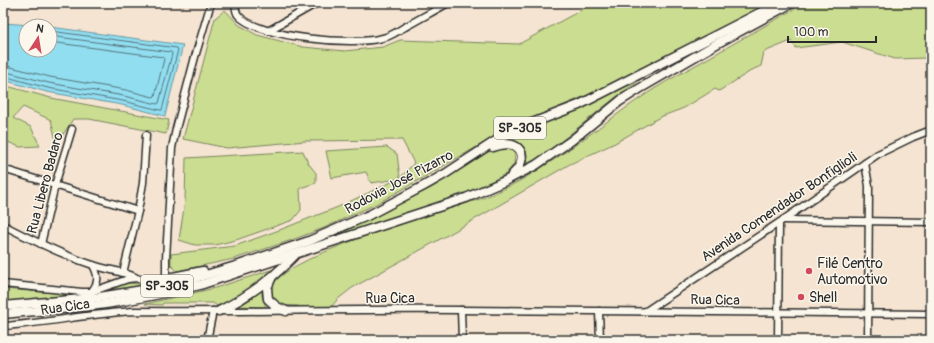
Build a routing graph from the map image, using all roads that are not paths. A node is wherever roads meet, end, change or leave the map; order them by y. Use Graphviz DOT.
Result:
graph roads {
  1 [pos="211,3"];
  2 [pos="235,3"];
  3 [pos="317,3"];
  4 [pos="448,3"];
  5 [pos="780,3"];
  6 [pos="792,3"];
  7 [pos="268,31"];
  8 [pos="72,129"];
  9 [pos="931,130"];
  10 [pos="146,135"];
  11 [pos="480,151"];
  12 [pos="865,163"];
  13 [pos="3,169"];
  14 [pos="505,181"];
  15 [pos="55,185"];
  16 [pos="138,211"];
  17 [pos="868,221"];
  18 [pos="781,222"];
  19 [pos="931,222"];
  20 [pos="3,225"];
  21 [pos="309,241"];
  22 [pos="41,244"];
  23 [pos="295,255"];
  24 [pos="93,265"];
  25 [pos="123,273"];
  26 [pos="273,275"];
  27 [pos="168,278"];
  28 [pos="142,280"];
  29 [pos="3,284"];
  30 [pos="674,293"];
  31 [pos="92,295"];
  32 [pos="3,306"];
  33 [pos="461,310"];
  34 [pos="216,311"];
  35 [pos="286,311"];
  36 [pos="599,311"];
  37 [pos="656,311"];
  38 [pos="645,312"];
  39 [pos="779,313"];
  40 [pos="3,314"];
  41 [pos="869,314"];
  42 [pos="931,314"];
  43 [pos="3,326"];
  44 [pos="207,340"];
  45 [pos="462,340"];
  46 [pos="600,340"];
  47 [pos="778,340"];
  48 [pos="868,340"];
  1 -- 27 [label="street"];
  2 -- 7 [label="street"];
  3 -- 7 [label="street"];
  4 -- 7 [label="street"];
  5 -- 11 [label="main road, Rodovia José Pizarro / SP-305"];
  6 -- 14 [label="main road, Rodovia José Pizarro / SP-305"];
  8 -- 15 [label="street, Rua Libero Badaro"];
  9 -- 12 [label="street, Avenida Comendador Bonfiglioli"];
  10 -- 16 [label="street"];
  11 -- 14 [label="main road"];
  11 -- 21 [label="main road, Rodovia José Pizarro / SP-305"];
  12 -- 17 [label="street"];
  12 -- 18 [label="street, Avenida Comendador Bonfiglioli"];
  13 -- 15 [label="street"];
  14 -- 23 [label="main road, Rodovia José Pizarro / SP-305"];
  15 -- 16 [label="street"];
  15 -- 22 [label="street, Rua Libero Badaro"];
  16 -- 25 [label="street"];
  17 -- 18 [label="street"];
  17 -- 19 [label="street"];
  17 -- 41 [label="street"];
  18 -- 30 [label="street, Avenida Comendador Bonfiglioli"];
  18 -- 39 [label="street"];
  20 -- 22 [label="street"];
  21 -- 27 [label="main road"];
  21 -- 31 [label="main road, Rodovia José Pizarro / SP-305"];
  22 -- 24 [label="street"];
  23 -- 26 [label="main road"];
  23 -- 40 [label="main road, Rodovia José Pizarro"];
  24 -- 25 [label="street"];
  24 -- 31 [label="street"];
  25 -- 28 [label="street"];
  26 -- 34 [label="main road"];
  26 -- 35 [label="main road"];
  27 -- 28 [label="street"];
  28 -- 31 [label="street"];
  29 -- 31 [label="street"];
  30 -- 37 [label="street"];
  30 -- 38 [label="street, Avenida Comendador Bonfiglioli"];
  31 -- 32 [label="main road, Rodovia José Pizarro"];
  33 -- 35 [label="street, Rua Cica"];
  33 -- 36 [label="street, Rua Cica"];
  33 -- 45 [label="street"];
  34 -- 35 [label="street, Rua Cica"];
  34 -- 43 [label="street, Rua Cica"];
  34 -- 44 [label="street"];
  36 -- 38 [label="street, Rua Cica"];
  36 -- 46 [label="street"];
  37 -- 38 [label="street, Rua Cica"];
  37 -- 39 [label="street, Rua Cica"];
  39 -- 41 [label="street, Rua Cica"];
  39 -- 47 [label="street"];
  41 -- 42 [label="street, Rua Cica"];
  41 -- 48 [label="street"];
}
